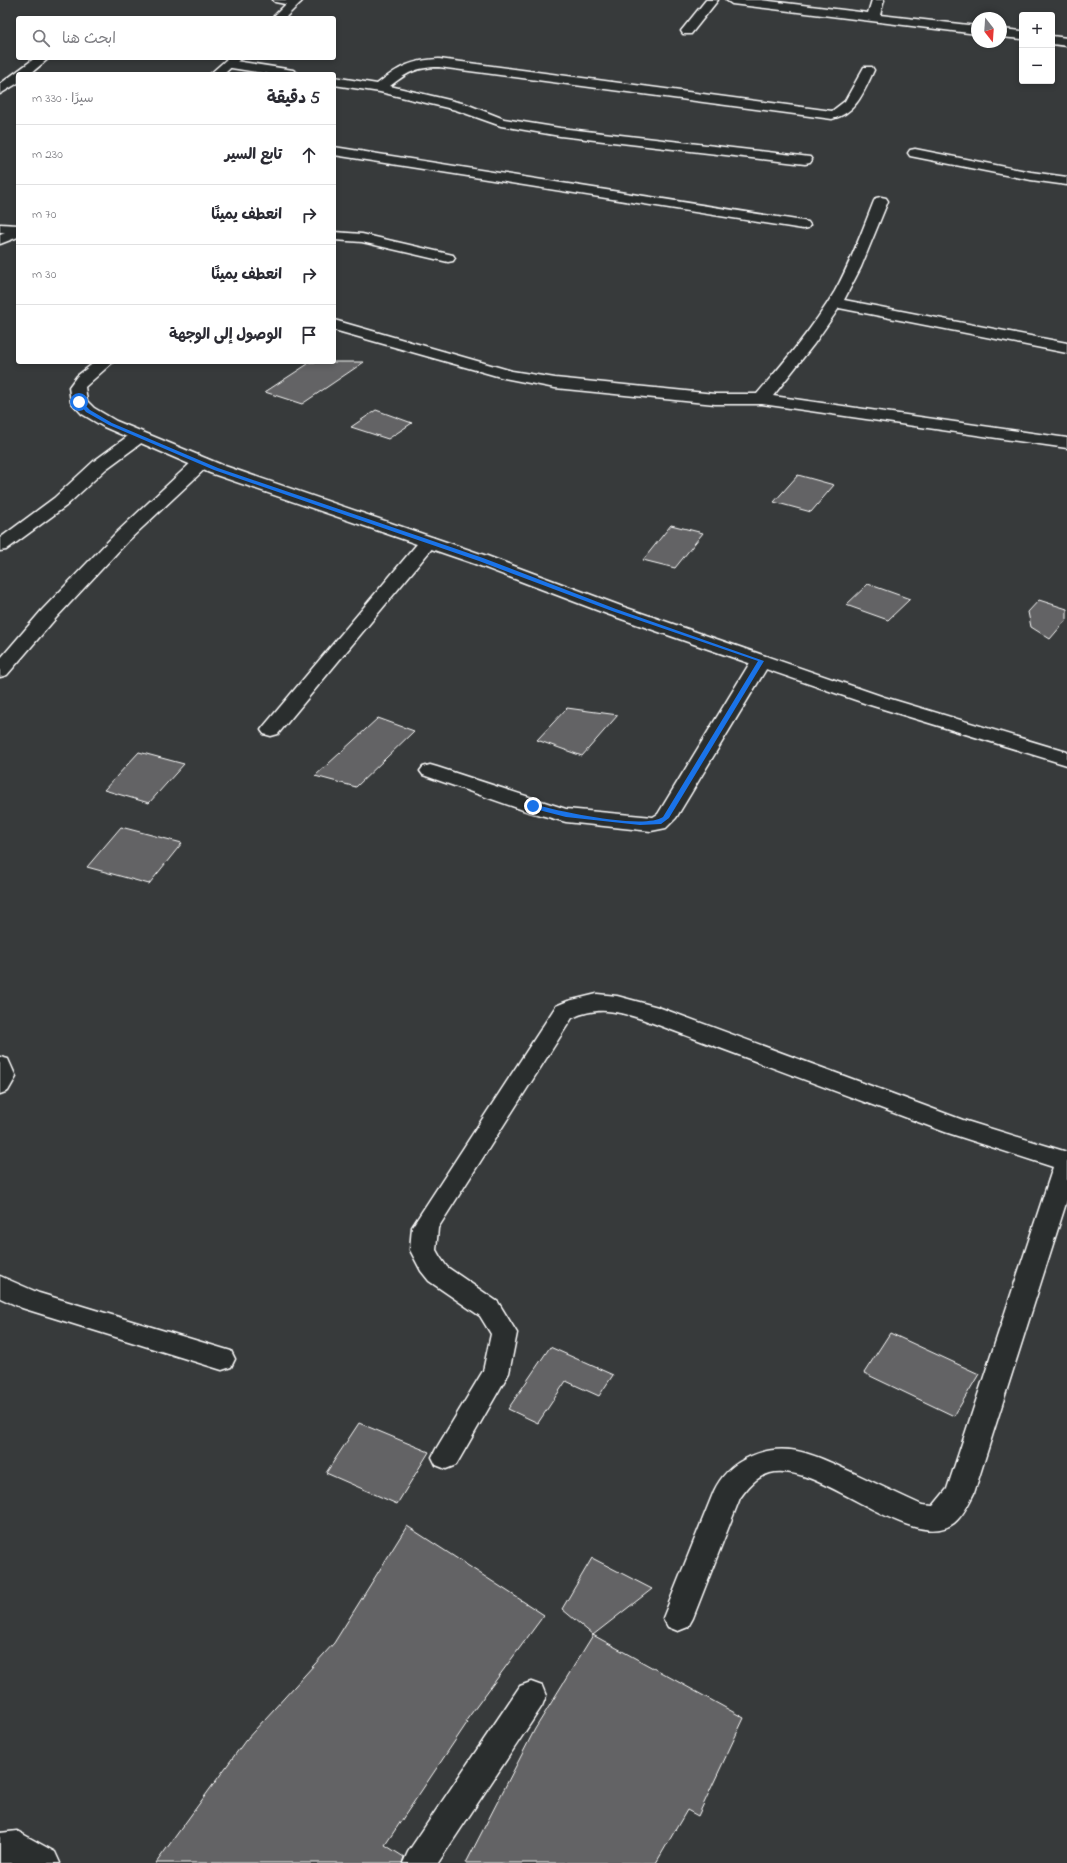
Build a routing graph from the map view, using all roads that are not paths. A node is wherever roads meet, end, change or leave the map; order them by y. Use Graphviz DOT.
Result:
graph roads {
  1 [pos="279,0"];
  2 [pos="712,0"];
  3 [pos="732,0"];
  4 [pos="878,0"];
  5 [pos="296,1"];
  6 [pos="280,16"];
  7 [pos="873,18"];
  8 [pos="971,29"];
  9 [pos="688,31"];
  10 [pos="1007,33"];
  11 [pos="1019,35"];
  12 [pos="1055,40"];
  13 [pos="1067,42"];
  14 [pos="40,60"];
  15 [pos="232,61"];
  16 [pos="868,70"];
  17 [pos="25,72"];
  18 [pos="218,72"];
  19 [pos="284,72"];
  20 [pos="16,78"];
  21 [pos="336,81"];
  22 [pos="380,88"];
  23 [pos="0,90"];
  24 [pos="336,151"];
  25 [pos="915,153"];
  26 [pos="805,160"];
  27 [pos="1067,181"];
  28 [pos="881,201"];
  29 [pos="803,224"];
  30 [pos="0,228"];
  31 [pos="16,230"];
  32 [pos="16,231"];
  33 [pos="336,236"];
  34 [pos="0,240"];
  35 [pos="448,258"];
  36 [pos="835,303"];
  37 [pos="336,326"];
  38 [pos="1067,348"];
  39 [pos="102,364"];
  40 [pos="762,400"];
  41 [pos="138,437"];
  42 [pos="1067,443"];
  43 [pos="202,463"];
  44 [pos="428,542"];
  45 [pos="0,546"];
  46 [pos="761,661"];
  47 [pos="0,671"];
  48 [pos="271,730"];
  49 [pos="1067,759"];
  50 [pos="430,771"];
  51 [pos="0,1065"];
  52 [pos="0,1085"];
  53 [pos="1067,1162"];
  54 [pos="0,1286"];
  55 [pos="222,1359"];
  56 [pos="446,1457"];
  57 [pos="678,1618"];
  58 [pos="531,1696"];
  59 [pos="0,1849"];
  60 [pos="44,1863"];
  61 [pos="419,1863"];
  1 -- 5 [label="street"];
  2 -- 9 [label="street"];
  3 -- 7 [label="street"];
  4 -- 7 [label="street"];
  5 -- 6 [label="street"];
  7 -- 8 [label="street"];
  10 -- 11 [label="street"];
  12 -- 13 [label="street"];
  14 -- 17 [label="street"];
  15 -- 18 [label="street"];
  15 -- 19 [label="street"];
  16 -- 22 [label="street"];
  20 -- 23 [label="street"];
  21 -- 22 [label="street"];
  22 -- 26 [label="street"];
  24 -- 29 [label="street"];
  25 -- 27 [label="street"];
  28 -- 36 [label="street"];
  30 -- 31 [label="street"];
  32 -- 34 [label="street"];
  33 -- 35 [label="street"];
  36 -- 38 [label="street"];
  36 -- 40 [label="street"];
  37 -- 40 [label="street"];
  39 -- 41 [label="street"];
  40 -- 42 [label="street"];
  41 -- 43 [label="street"];
  41 -- 45 [label="street"];
  43 -- 44 [label="street"];
  43 -- 47 [label="street"];
  44 -- 46 [label="street"];
  44 -- 48 [label="street"];
  46 -- 49 [label="street"];
  46 -- 50 [label="street"];
  51 -- 52 [label="street"];
  53 -- 56 [label="street"];
  53 -- 57 [label="street"];
  54 -- 55 [label="street"];
  58 -- 61 [label="street"];
  59 -- 60 [label="street"];
}
